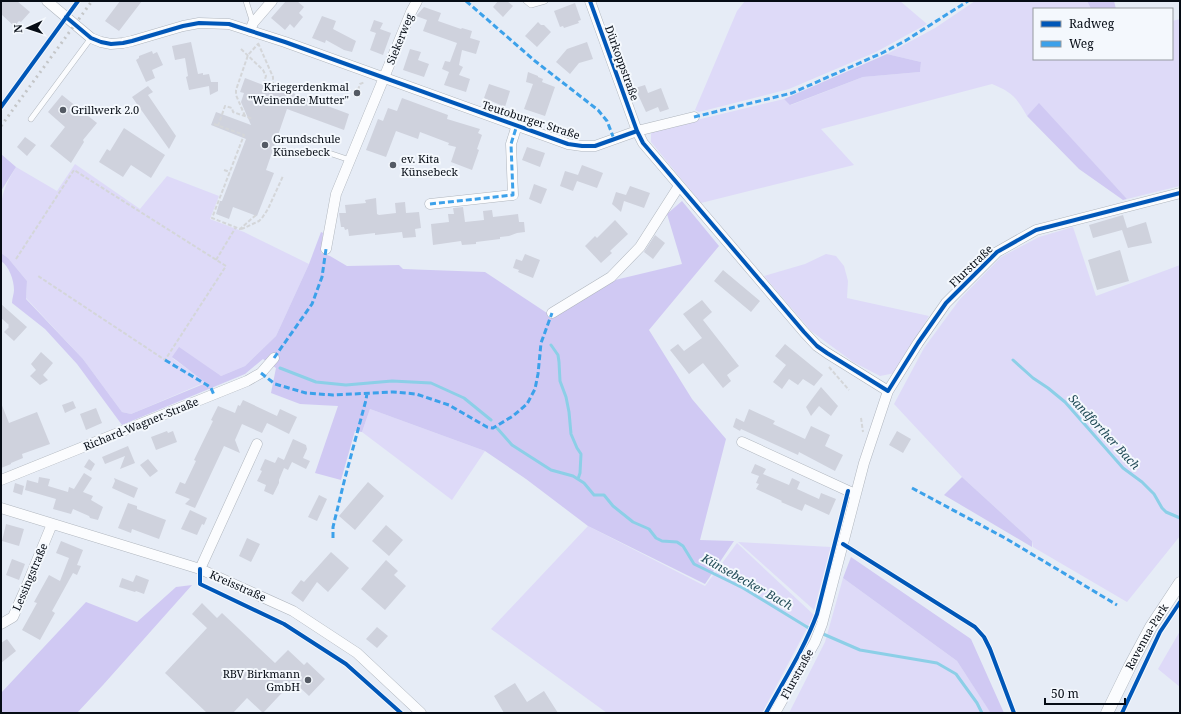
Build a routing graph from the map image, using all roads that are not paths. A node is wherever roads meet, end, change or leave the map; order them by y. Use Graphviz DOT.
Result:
graph roads {
  1 [pos="47,1"];
  2 [pos="246,1"];
  3 [pos="272,1"];
  4 [pos="417,1"];
  5 [pos="526,1"];
  6 [pos="545,1"];
  7 [pos="590,1"];
  8 [pos="252,27"];
  9 [pos="91,38"];
  10 [pos="384,78"];
  11 [pos="694,117"];
  12 [pos="31,119"];
  13 [pos="516,125"];
  14 [pos="637,131"];
  15 [pos="323,151"];
  16 [pos="350,160"];
  17 [pos="679,186"];
  18 [pos="1180,193"];
  19 [pos="430,204"];
  20 [pos="326,249"];
  21 [pos="552,313"];
  22 [pos="274,358"];
  23 [pos="888,391"];
  24 [pos="742,442"];
  25 [pos="257,444"];
  26 [pos="1,480"];
  27 [pos="855,494"];
  28 [pos="1,508"];
  29 [pos="52,524"];
  30 [pos="200,569"];
  31 [pos="1180,583"];
  32 [pos="1,624"];
  33 [pos="421,713"];
  34 [pos="776,713"];
  35 [pos="1107,713"];
  1 -- 9 [label="street, Teutoburger Straße"];
  2 -- 8 [label="lane"];
  3 -- 8 [label="street"];
  4 -- 10 [label="street, Siekerweg"];
  5 -- 6 [label="lane"];
  7 -- 14 [label="street, Dürkoppstraße"];
  8 -- 9 [label="street, Teutoburger Straße"];
  8 -- 10 [label="street, Teutoburger Straße"];
  9 -- 12 [label="lane"];
  10 -- 13 [label="street, Teutoburger Straße"];
  10 -- 16 [label="street"];
  11 -- 14 [label="street, Teutoburger Straße"];
  13 -- 14 [label="street, Teutoburger Straße"];
  13 -- 19 [label="street, Teutoburger Straße"];
  14 -- 17 [label="street"];
  15 -- 16 [label="lane"];
  16 -- 20 [label="street"];
  17 -- 21 [label="street"];
  17 -- 23 [label="street"];
  18 -- 23 [label="street, Flurstraße"];
  22 -- 26 [label="street, Richard-Wagner-Straße"];
  23 -- 27 [label="street, Flurstraße"];
  24 -- 27 [label="street"];
  25 -- 30 [label="street"];
  27 -- 34 [label="street, Flurstraße"];
  28 -- 29 [label="street, Kreisstraße"];
  29 -- 30 [label="street, Kreisstraße"];
  29 -- 32 [label="street, Lessingstraße"];
  30 -- 33 [label="street, Kreisstraße"];
  31 -- 35 [label="street, Ravenna-Park"];
}
